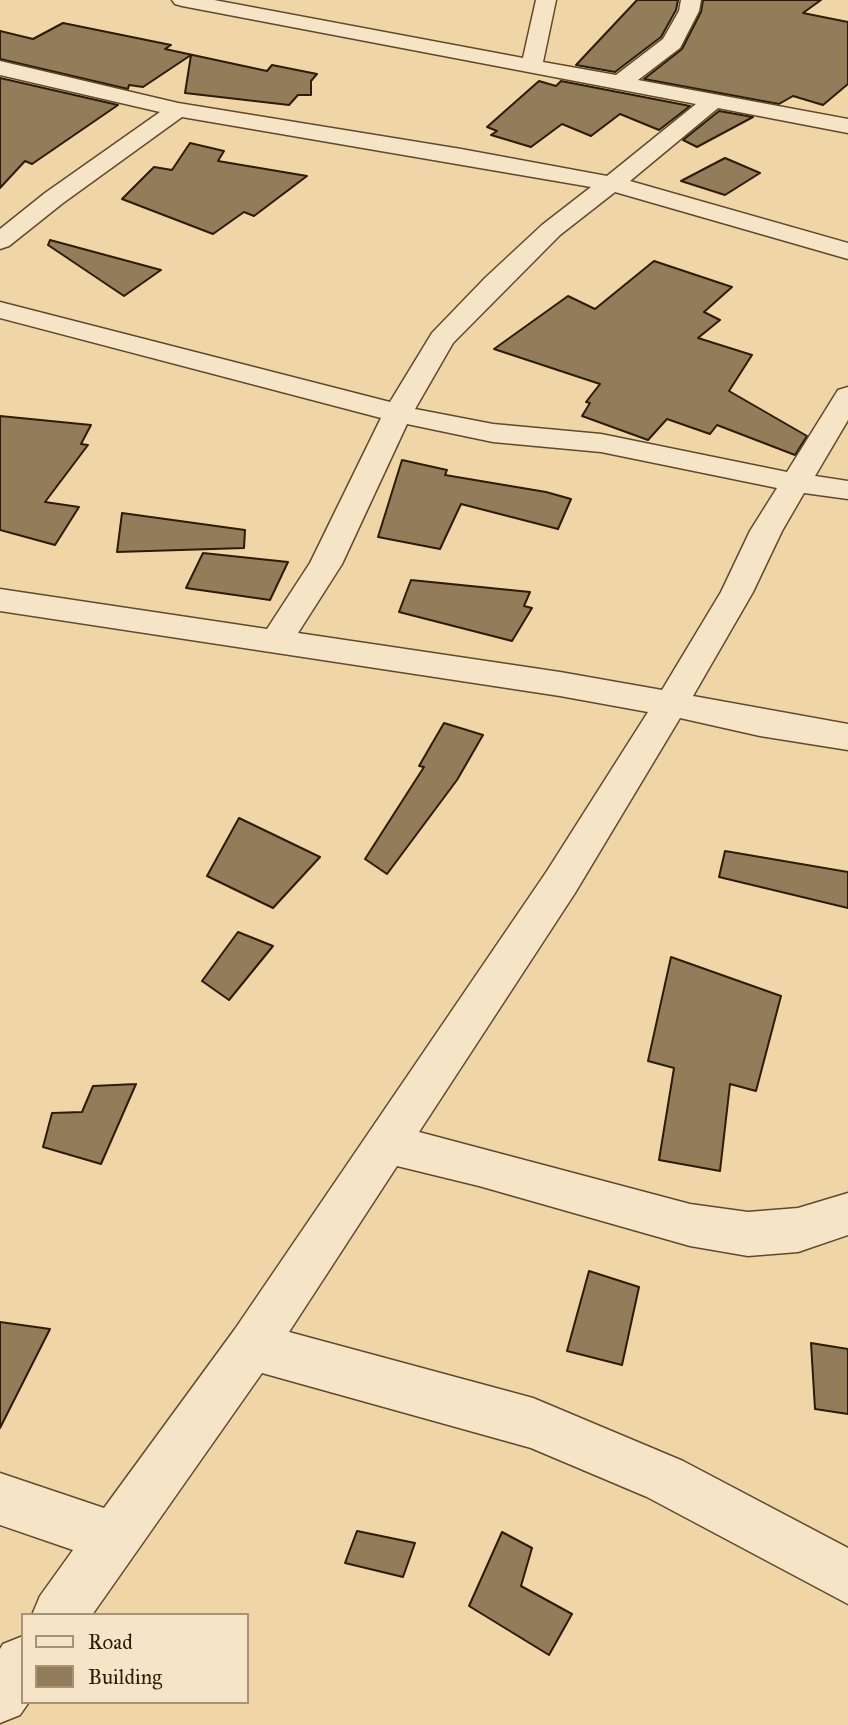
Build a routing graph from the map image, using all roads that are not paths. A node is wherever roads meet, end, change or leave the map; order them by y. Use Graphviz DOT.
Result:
graph roads {
  1 [pos="182,0"];
  2 [pos="546,0"];
  3 [pos="691,0"];
  4 [pos="532,64"];
  5 [pos="0,68"];
  6 [pos="620,83"];
  7 [pos="712,102"];
  8 [pos="178,110"];
  9 [pos="848,126"];
  10 [pos="612,184"];
  11 [pos="0,241"];
  12 [pos="848,251"];
  13 [pos="0,310"];
  14 [pos="848,396"];
  15 [pos="397,415"];
  16 [pos="797,483"];
  17 [pos="848,489"];
  18 [pos="0,600"];
  19 [pos="277,640"];
  20 [pos="671,704"];
  21 [pos="848,737"];
  22 [pos="387,1144"];
  23 [pos="848,1214"];
  24 [pos="252,1346"];
  25 [pos="0,1499"];
  26 [pos="116,1538"];
  27 [pos="848,1577"];
  28 [pos="60,1613"];
  29 [pos="21,1667"];
  30 [pos="0,1695"];
  1 -- 4 [label="street"];
  2 -- 4 [label="street"];
  3 -- 6 [label="street"];
  4 -- 6 [label="street"];
  5 -- 8 [label="street"];
  6 -- 7 [label="street"];
  7 -- 9 [label="street"];
  7 -- 10 [label="street"];
  8 -- 10 [label="street"];
  8 -- 11 [label="street"];
  10 -- 12 [label="street"];
  10 -- 15 [label="street"];
  13 -- 15 [label="street"];
  14 -- 16 [label="street"];
  15 -- 16 [label="street"];
  15 -- 19 [label="street"];
  16 -- 17 [label="street"];
  16 -- 20 [label="street"];
  18 -- 19 [label="street"];
  19 -- 20 [label="street"];
  20 -- 21 [label="street"];
  20 -- 22 [label="street"];
  22 -- 23 [label="street"];
  22 -- 24 [label="street"];
  24 -- 26 [label="street"];
  24 -- 27 [label="street"];
  25 -- 26 [label="street"];
  26 -- 28 [label="street"];
  29 -- 30 [label="street"];
}
